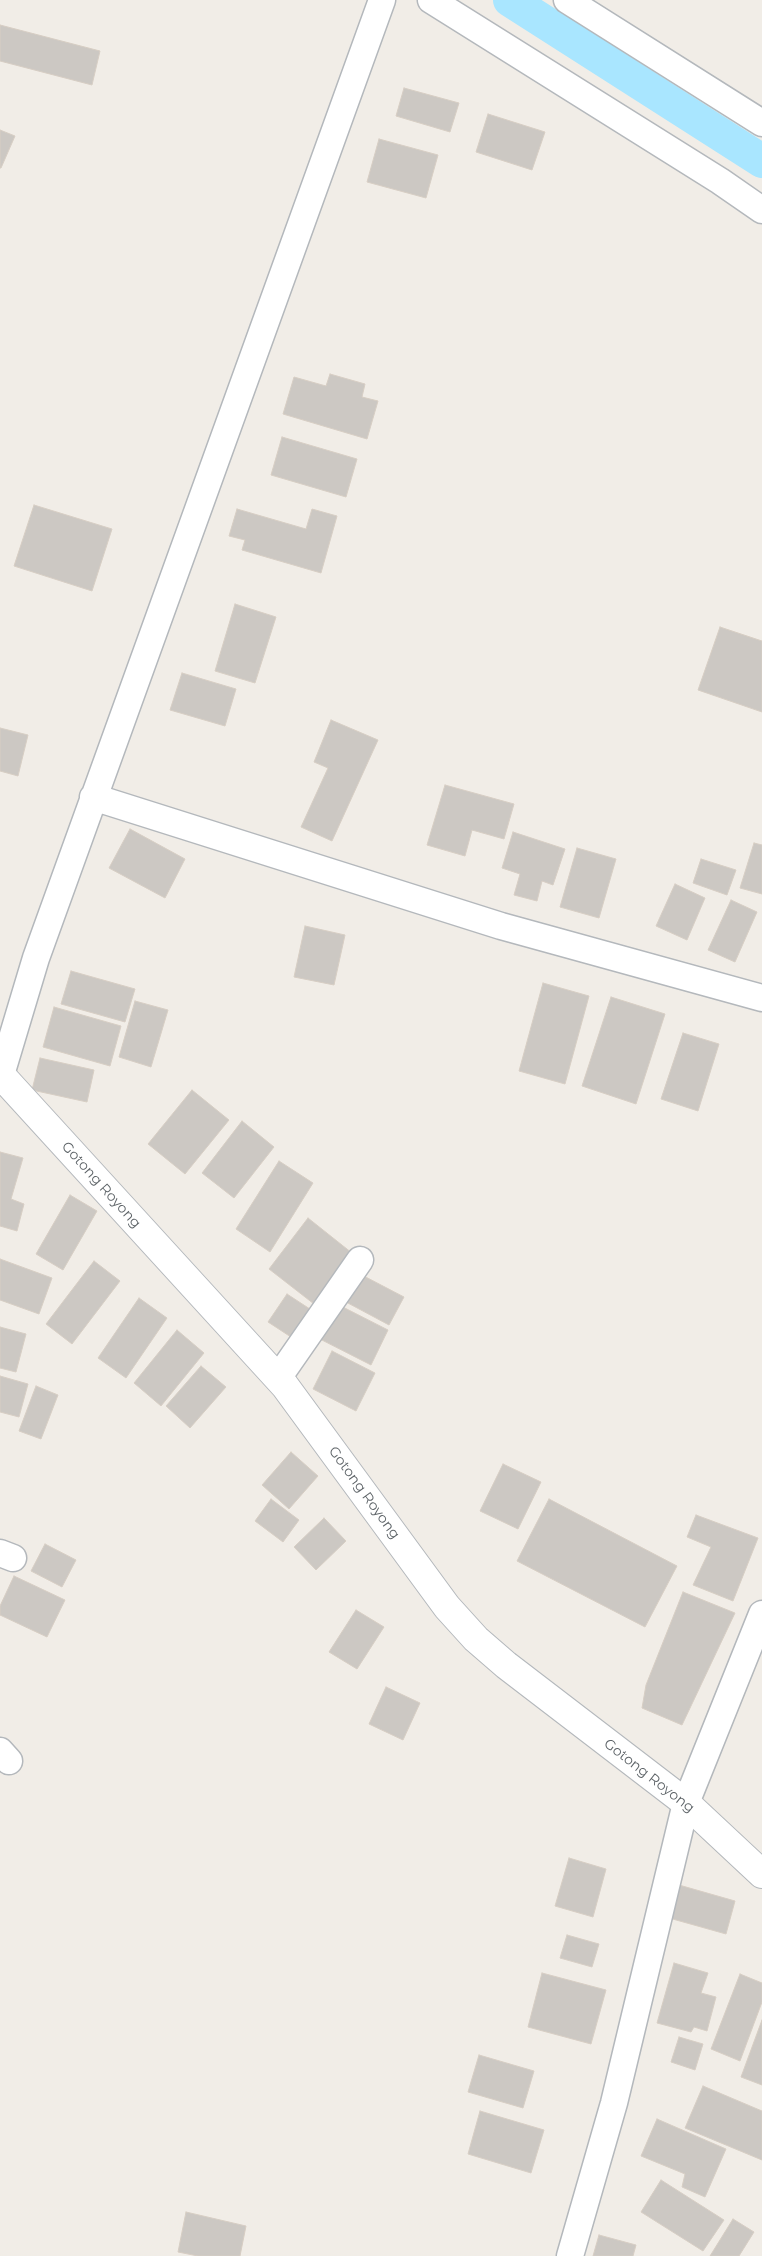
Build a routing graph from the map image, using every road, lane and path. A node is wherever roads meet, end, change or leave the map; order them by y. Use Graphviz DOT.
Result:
graph roads {
  1 [pos="382,0"];
  2 [pos="431,0"];
  3 [pos="567,0"];
  4 [pos="762,124"];
  5 [pos="762,210"];
  6 [pos="94,798"];
  7 [pos="762,998"];
  8 [pos="0,1076"];
  9 [pos="360,1260"];
  10 [pos="278,1378"];
  11 [pos="762,1614"];
  12 [pos="686,1803"];
  13 [pos="762,1874"];
  14 [pos="570,2256"];
  1 -- 6 [label="street"];
  2 -- 5 [label="street"];
  3 -- 4 [label="street"];
  6 -- 7 [label="street"];
  6 -- 8 [label="street"];
  8 -- 10 [label="street, Gotong Royong"];
  9 -- 10 [label="street"];
  10 -- 12 [label="street, Gotong Royong"];
  11 -- 12 [label="street"];
  12 -- 13 [label="street, Gotong Royong"];
  12 -- 14 [label="street"];
}
